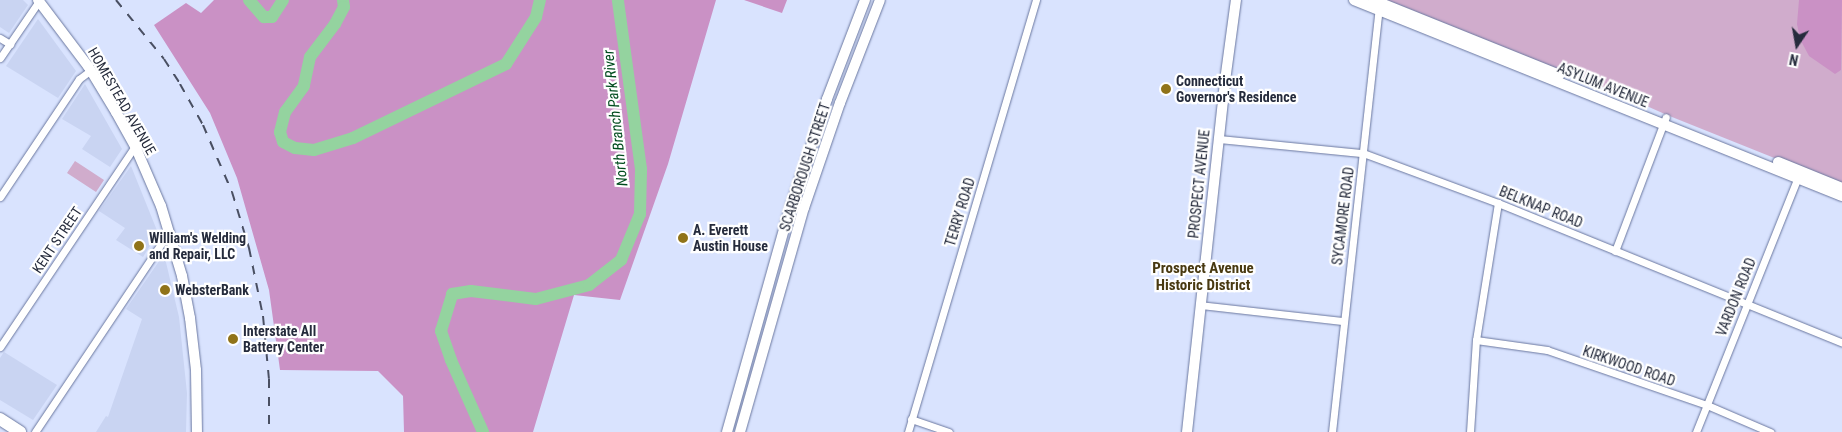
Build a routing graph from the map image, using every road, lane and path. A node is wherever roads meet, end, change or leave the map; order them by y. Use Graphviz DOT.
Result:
graph roads {
  1 [pos="38,0"];
  2 [pos="865,0"];
  3 [pos="880,0"];
  4 [pos="1036,0"];
  5 [pos="1236,0"];
  6 [pos="1354,0"];
  7 [pos="1377,4"];
  8 [pos="0,38"];
  9 [pos="10,44"];
  10 [pos="0,58"];
  11 [pos="91,70"];
  12 [pos="827,99"];
  13 [pos="840,103"];
  14 [pos="1665,121"];
  15 [pos="1218,140"];
  16 [pos="135,146"];
  17 [pos="1363,153"];
  18 [pos="1799,175"];
  19 [pos="1842,188"];
  20 [pos="1842,196"];
  21 [pos="0,197"];
  22 [pos="1498,203"];
  23 [pos="791,205"];
  24 [pos="804,208"];
  25 [pos="169,232"];
  26 [pos="1615,251"];
  27 [pos="1200,305"];
  28 [pos="1746,306"];
  29 [pos="1343,321"];
  30 [pos="757,322"];
  31 [pos="770,326"];
  32 [pos="1476,340"];
  33 [pos="1842,344"];
  34 [pos="0,347"];
  35 [pos="1707,406"];
  36 [pos="0,419"];
  37 [pos="911,419"];
  38 [pos="20,432"];
  39 [pos="35,432"];
  40 [pos="197,432"];
  41 [pos="727,432"];
  42 [pos="740,432"];
  43 [pos="908,432"];
  44 [pos="949,432"];
  45 [pos="1187,432"];
  46 [pos="1332,432"];
  47 [pos="1470,432"];
  48 [pos="1696,432"];
  49 [pos="1770,432"];
  1 -- 9 [label="street"];
  1 -- 11 [label="main road, HOMESTEAD AVENUE"];
  2 -- 12 [label="main road, SCARBOROUGH STREET"];
  3 -- 13 [label="main road, SCARBOROUGH STREET"];
  4 -- 37 [label="street, TERRY ROAD"];
  5 -- 15 [label="main road, PROSPECT AVENUE"];
  6 -- 7 [label="main road, ASYLUM AVENUE"];
  7 -- 14 [label="main road, ASYLUM AVENUE"];
  7 -- 17 [label="street, SYCAMORE ROAD"];
  8 -- 9 [label="street"];
  9 -- 10 [label="street"];
  11 -- 16 [label="main road, HOMESTEAD AVENUE"];
  11 -- 21 [label="street"];
  12 -- 13 [label="main road"];
  12 -- 23 [label="main road, SCARBOROUGH STREET"];
  13 -- 24 [label="main road, SCARBOROUGH STREET"];
  14 -- 18 [label="main road, ASYLUM AVENUE"];
  14 -- 26 [label="street"];
  15 -- 17 [label="street, BELKNAP ROAD"];
  15 -- 27 [label="main road, PROSPECT AVENUE"];
  16 -- 25 [label="main road, HOMESTEAD AVENUE"];
  16 -- 34 [label="street, KENT STREET"];
  17 -- 22 [label="street, BELKNAP ROAD"];
  17 -- 29 [label="street, SYCAMORE ROAD"];
  18 -- 19 [label="main road, ASYLUM AVENUE"];
  18 -- 20 [label="main road, ASYLUM AVENUE"];
  18 -- 28 [label="street, VARDON ROAD"];
  22 -- 26 [label="street, BELKNAP ROAD"];
  22 -- 32 [label="street"];
  23 -- 24 [label="main road"];
  23 -- 30 [label="main road, SCARBOROUGH STREET"];
  24 -- 31 [label="main road, SCARBOROUGH STREET"];
  25 -- 39 [label="street"];
  25 -- 40 [label="main road, HOMESTEAD AVENUE"];
  26 -- 28 [label="street, BELKNAP ROAD"];
  27 -- 29 [label="street"];
  27 -- 45 [label="main road, PROSPECT AVENUE"];
  28 -- 33 [label="street, BELKNAP ROAD"];
  28 -- 35 [label="street, VARDON ROAD"];
  29 -- 46 [label="street, SYCAMORE ROAD"];
  30 -- 31 [label="main road"];
  30 -- 41 [label="main road, SCARBOROUGH STREET"];
  31 -- 42 [label="main road, SCARBOROUGH STREET"];
  32 -- 35 [label="street, KIRKWOOD ROAD"];
  32 -- 47 [label="street"];
  35 -- 48 [label="street, VARDON ROAD"];
  35 -- 49 [label="street, KIRKWOOD ROAD"];
  36 -- 38 [label="highway"];
  37 -- 43 [label="street, TERRY ROAD"];
  37 -- 44 [label="street"];
}
